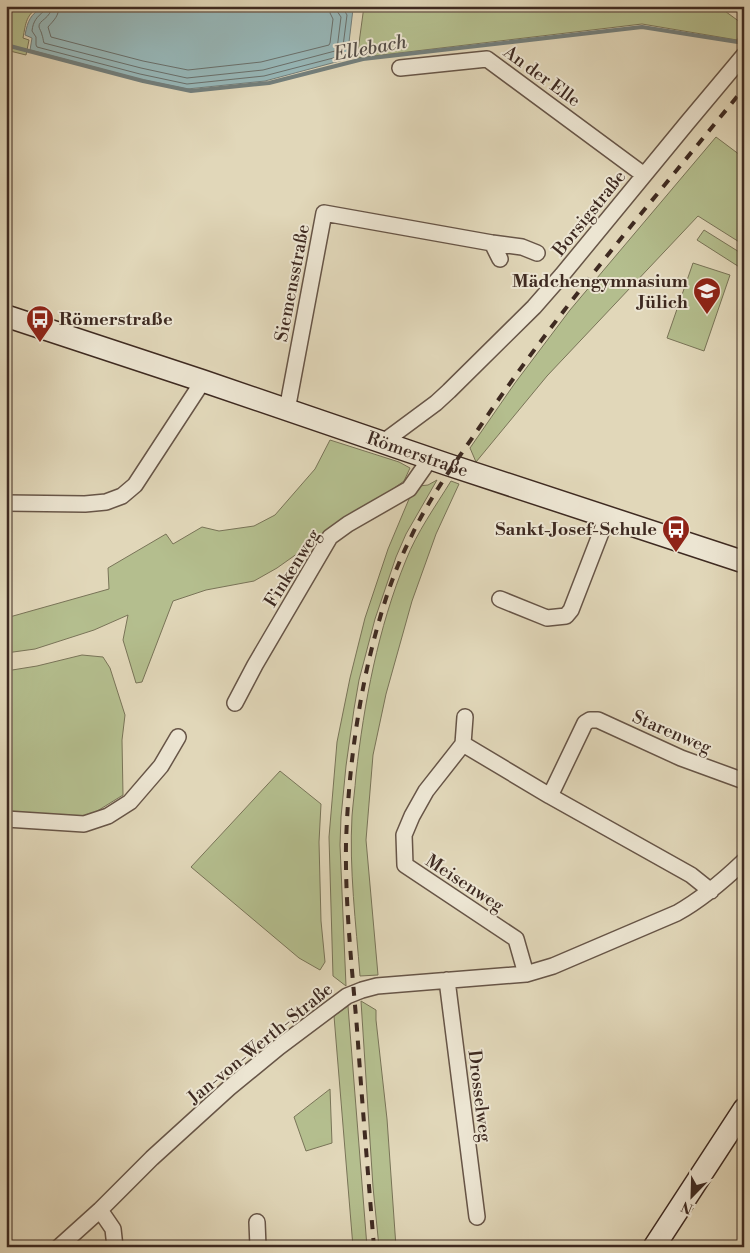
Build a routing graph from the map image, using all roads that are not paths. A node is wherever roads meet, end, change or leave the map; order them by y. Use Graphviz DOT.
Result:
graph roads {
  1 [pos="744,55"];
  2 [pos="400,68"];
  3 [pos="644,175"];
  4 [pos="492,243"];
  5 [pos="537,254"];
  6 [pos="500,259"];
  7 [pos="6,316"];
  8 [pos="203,380"];
  9 [pos="287,410"];
  10 [pos="382,443"];
  11 [pos="430,459"];
  12 [pos="6,503"];
  13 [pos="606,517"];
  14 [pos="744,562"];
  15 [pos="500,600"];
  16 [pos="235,703"];
  17 [pos="465,717"];
  18 [pos="178,736"];
  19 [pos="463,744"];
  20 [pos="744,781"];
  21 [pos="550,796"];
  22 [pos="6,819"];
  23 [pos="744,861"];
  24 [pos="711,891"];
  25 [pos="526,974"];
  26 [pos="447,980"];
  27 [pos="744,1109"];
  28 [pos="100,1210"];
  29 [pos="477,1217"];
  30 [pos="257,1222"];
  31 [pos="59,1247"];
  32 [pos="115,1247"];
  33 [pos="258,1247"];
  34 [pos="654,1247"];
  1 -- 3 [label="street, Borsigstraße"];
  2 -- 3 [label="street, An der Elle"];
  3 -- 10 [label="street, Borsigstraße"];
  4 -- 5 [label="street, Siemensstraße"];
  4 -- 6 [label="street"];
  4 -- 9 [label="street, Siemensstraße"];
  7 -- 8 [label="main road, Römerstraße"];
  8 -- 9 [label="main road, Römerstraße"];
  8 -- 12 [label="street"];
  9 -- 10 [label="main road, Römerstraße"];
  10 -- 11 [label="main road, Römerstraße"];
  11 -- 13 [label="main road, Römerstraße"];
  11 -- 16 [label="street, Finkenweg"];
  13 -- 14 [label="main road, Römerstraße"];
  13 -- 15 [label="street"];
  17 -- 19 [label="street"];
  18 -- 22 [label="street"];
  19 -- 21 [label="street"];
  19 -- 25 [label="street, Meisenweg"];
  20 -- 21 [label="street, Starenweg"];
  21 -- 24 [label="street"];
  23 -- 24 [label="street, Jan-von-Werth-Straße"];
  24 -- 25 [label="street, Jan-von-Werth-Straße"];
  25 -- 26 [label="street, Jan-von-Werth-Straße"];
  26 -- 28 [label="street, Jan-von-Werth-Straße"];
  26 -- 29 [label="street, Drosselweg"];
  27 -- 34 [label="main road"];
  28 -- 31 [label="street, Jan-von-Werth-Straße"];
  28 -- 32 [label="street"];
  30 -- 33 [label="street"];
}
